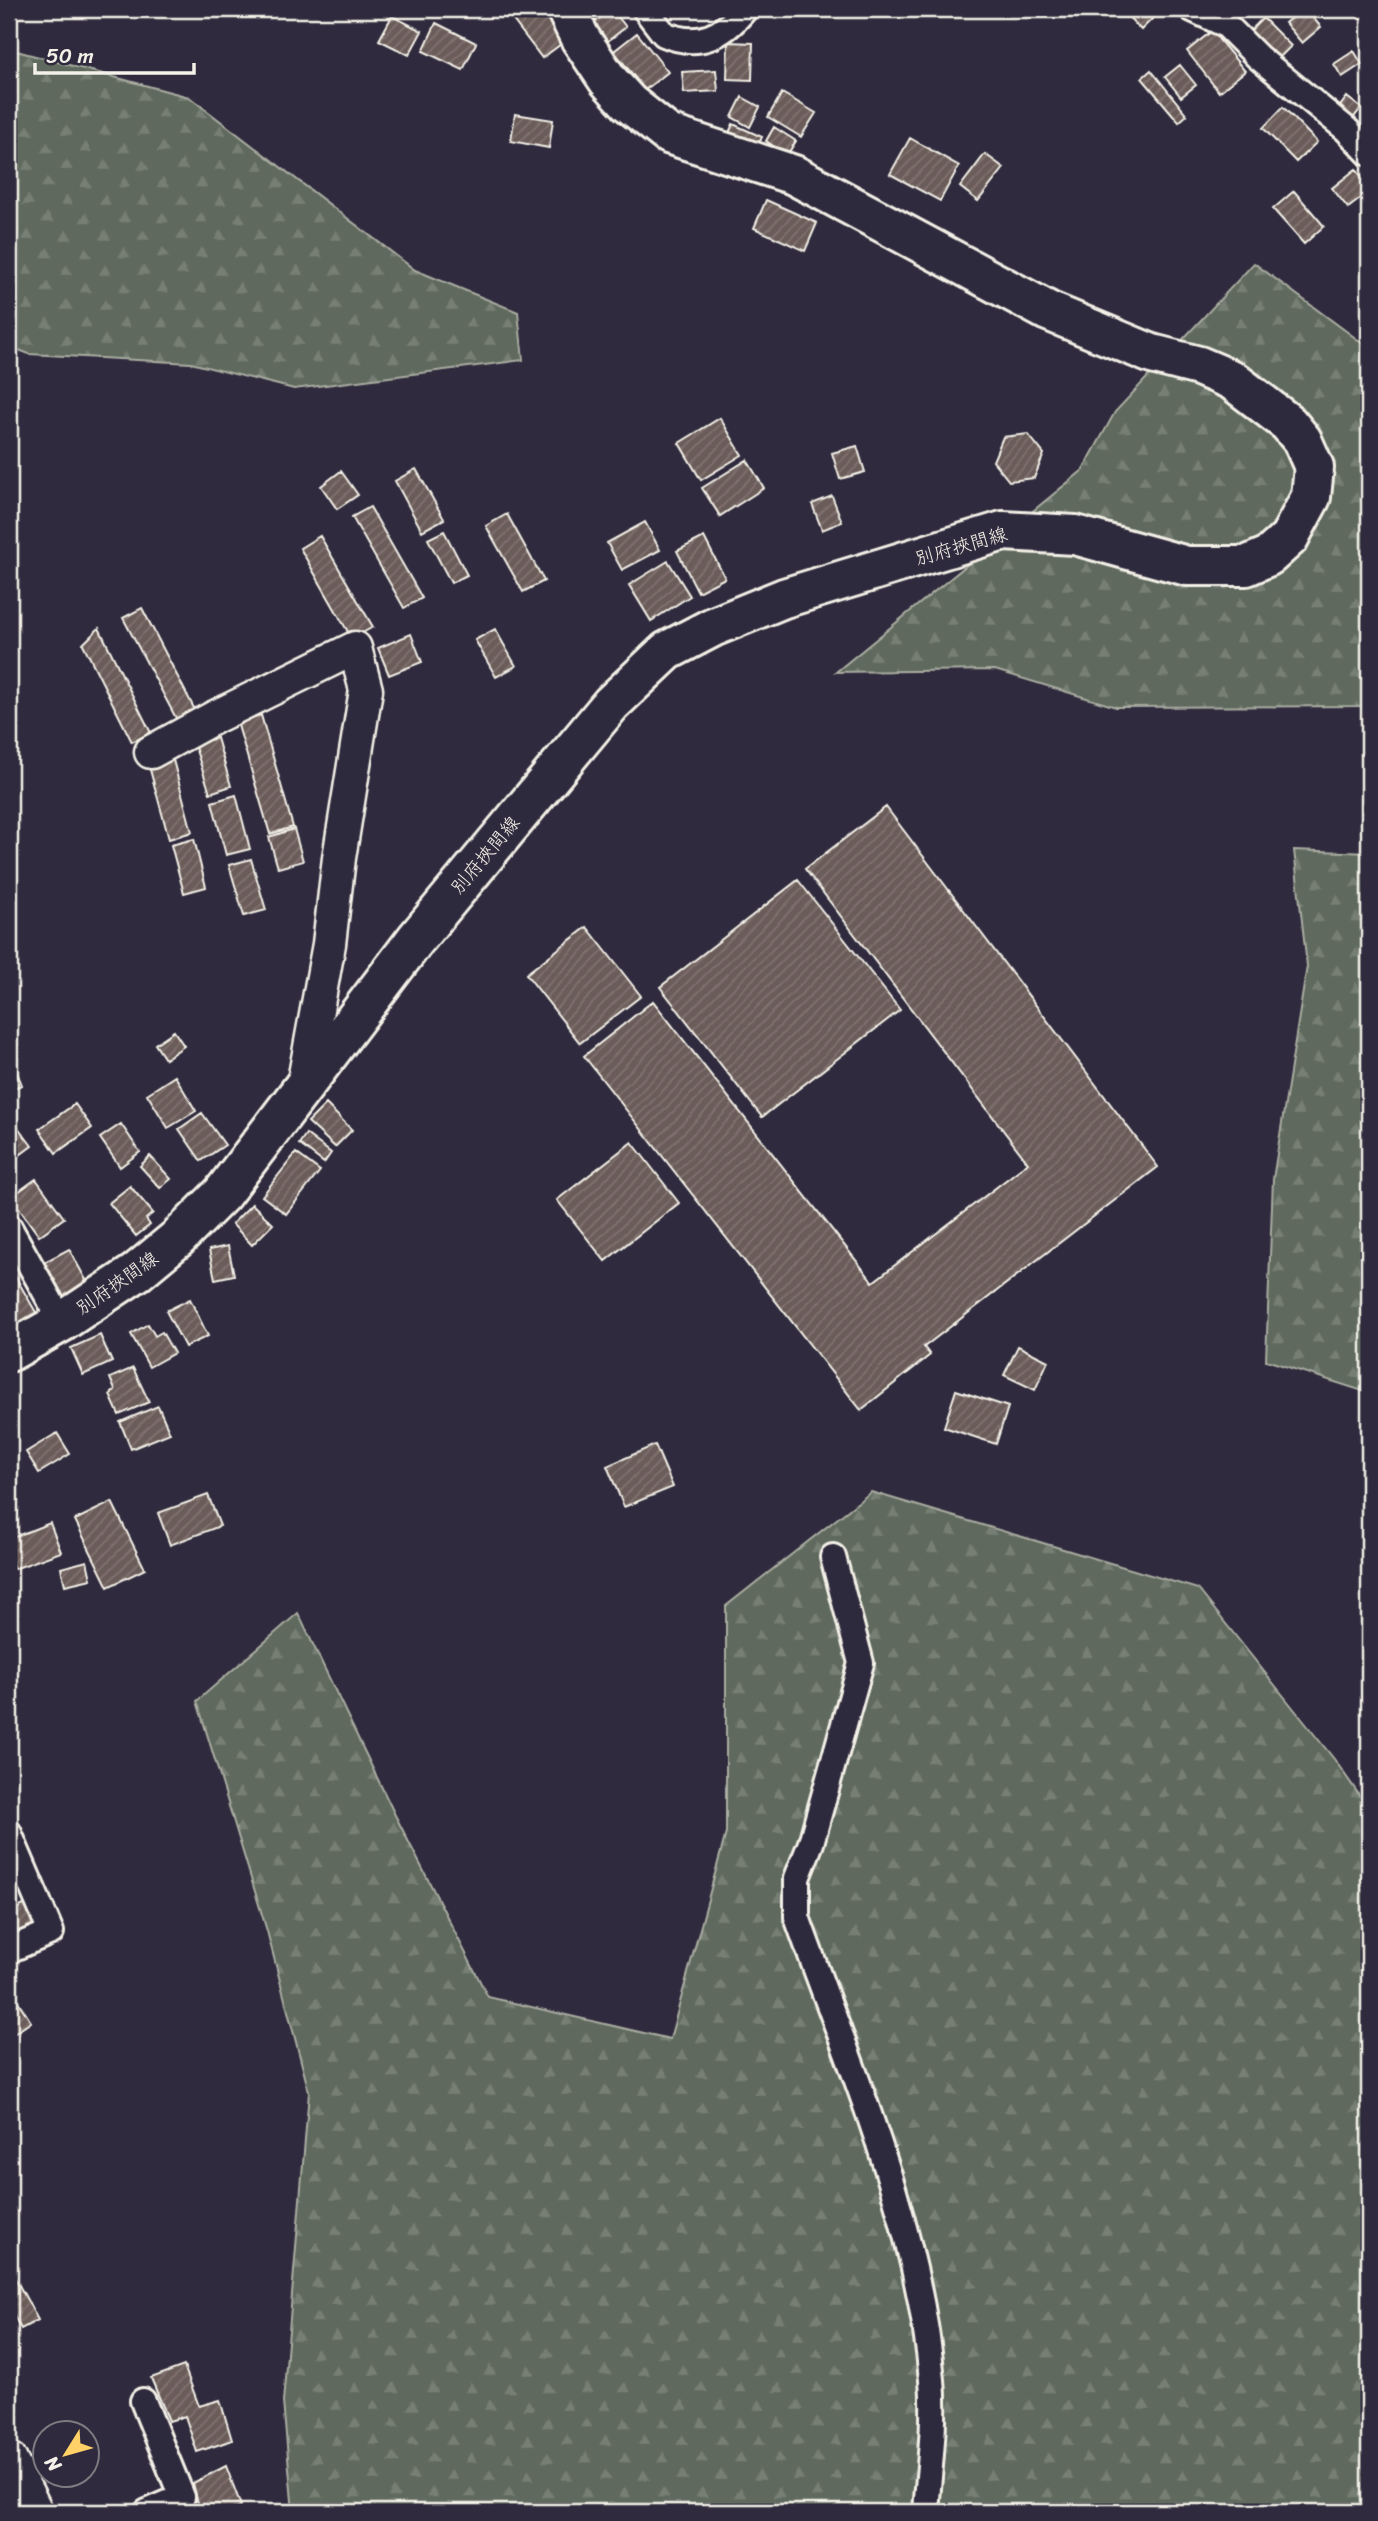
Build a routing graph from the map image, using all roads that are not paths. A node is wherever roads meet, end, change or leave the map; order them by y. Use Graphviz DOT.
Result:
graph roads {
  1 [pos="566,9"];
  2 [pos="645,9"];
  3 [pos="745,9"];
  4 [pos="1192,9"];
  5 [pos="1369,153"];
  6 [pos="151,752"];
  7 [pos="303,1089"];
  8 [pos="9,1227"];
  9 [pos="62,1322"];
  10 [pos="9,1352"];
  11 [pos="833,1558"];
  12 [pos="9,1833"];
  13 [pos="9,1950"];
  14 [pos="143,2401"];
  15 [pos="10,2466"];
  16 [pos="35,2512"];
  17 [pos="147,2512"];
  18 [pos="926,2512"];
  1 -- 7 [label="main road, 別府挾間線"];
  2 -- 3 [label="street"];
  4 -- 5 [label="street"];
  6 -- 7 [label="street"];
  7 -- 9 [label="main road, 別府挾間線"];
  8 -- 9 [label="street"];
  9 -- 10 [label="main road, 別府挾間線"];
  11 -- 18 [label="street"];
  12 -- 13 [label="street"];
  14 -- 17 [label="street"];
  15 -- 16 [label="main road"];
}
